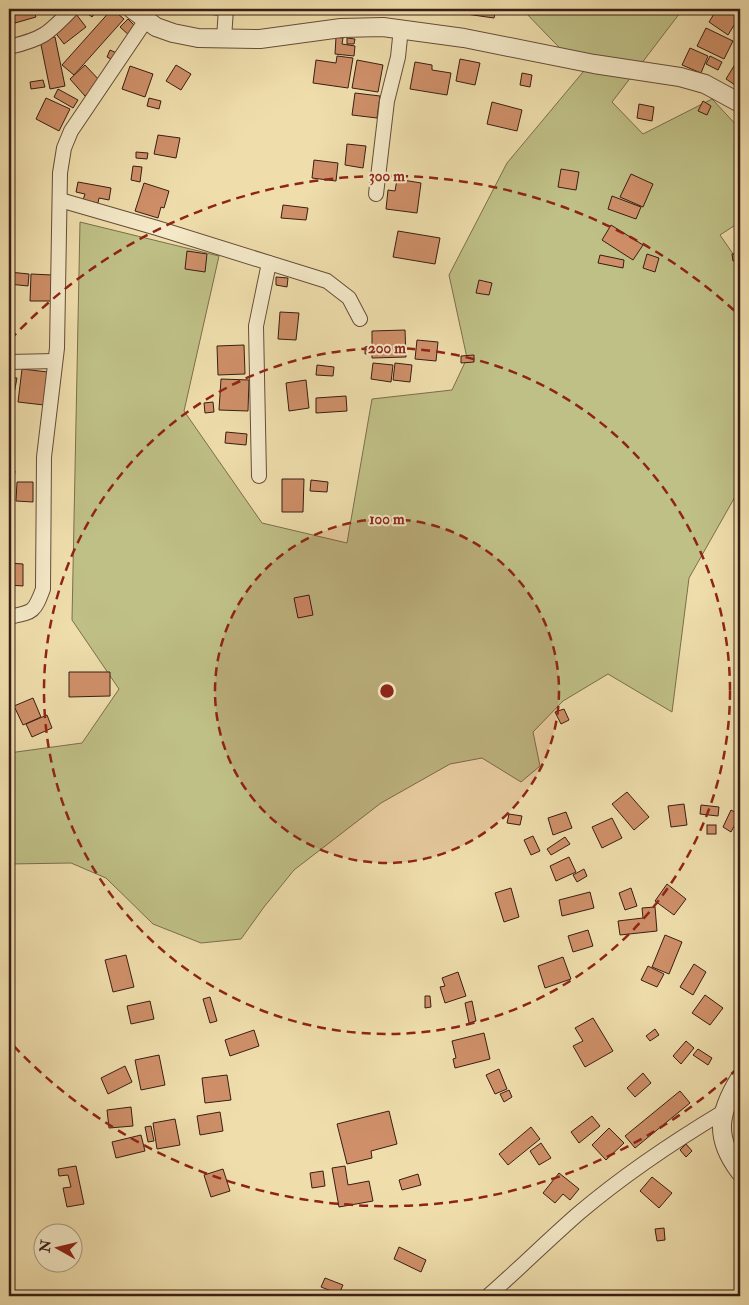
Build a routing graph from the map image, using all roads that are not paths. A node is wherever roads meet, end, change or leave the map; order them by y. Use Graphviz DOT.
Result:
graph roads {
  1 [pos="72,9"];
  2 [pos="132,9"];
  3 [pos="226,9"];
  4 [pos="146,20"];
  5 [pos="401,28"];
  6 [pos="224,38"];
  7 [pos="9,47"];
  8 [pos="740,103"];
  9 [pos="376,194"];
  10 [pos="60,200"];
  11 [pos="268,263"];
  12 [pos="360,319"];
  13 [pos="55,361"];
  14 [pos="9,362"];
  15 [pos="259,476"];
  16 [pos="9,617"];
  17 [pos="740,1078"];
  18 [pos="723,1112"];
  19 [pos="740,1172"];
  20 [pos="488,1296"];
  1 -- 7 [label="street"];
  2 -- 4 [label="street"];
  3 -- 6 [label="street"];
  4 -- 6 [label="street"];
  4 -- 10 [label="street"];
  5 -- 6 [label="street"];
  5 -- 8 [label="street"];
  5 -- 9 [label="street"];
  10 -- 11 [label="street"];
  10 -- 13 [label="street"];
  11 -- 12 [label="street"];
  11 -- 15 [label="street"];
  13 -- 14 [label="street"];
  13 -- 16 [label="street"];
  17 -- 18 [label="street"];
  18 -- 19 [label="street"];
  18 -- 20 [label="street"];
}
